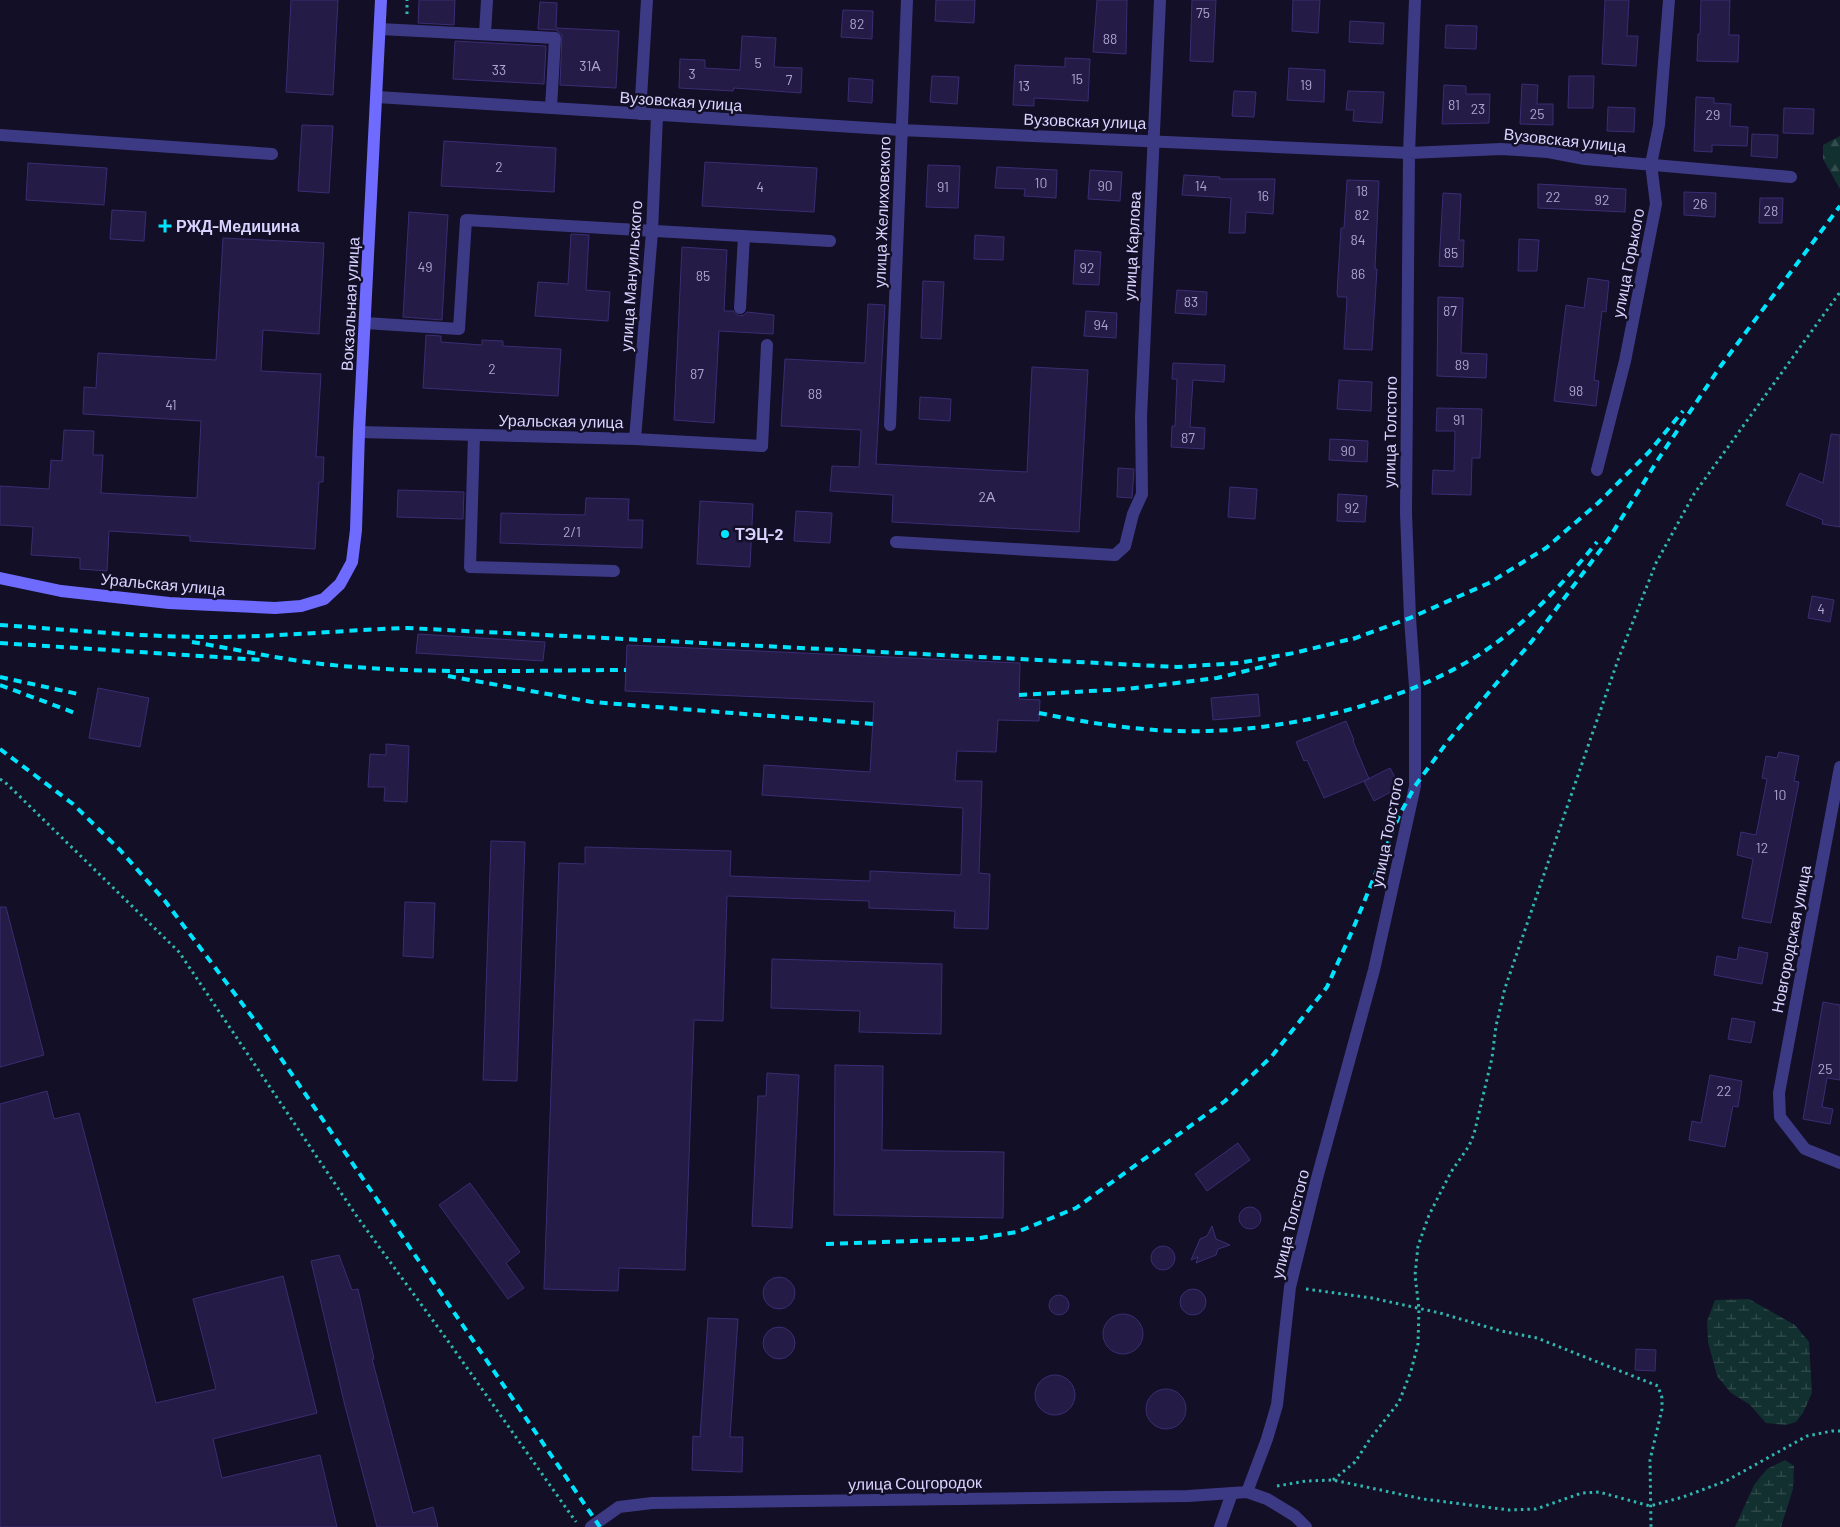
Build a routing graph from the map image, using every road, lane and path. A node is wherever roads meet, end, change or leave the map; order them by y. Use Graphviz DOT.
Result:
graph roads {
  1 [pos="381,0"];
  2 [pos="487,0"];
  3 [pos="647,0"];
  4 [pos="907,0"];
  5 [pos="1160,0"];
  6 [pos="1415,0"];
  7 [pos="1668,0"];
  8 [pos="380,29"];
  9 [pos="485,34"];
  10 [pos="377,97"];
  11 [pos="551,108"];
  12 [pos="640,114"];
  13 [pos="657,116"];
  14 [pos="901,130"];
  15 [pos="0,135"];
  16 [pos="1153,140"];
  17 [pos="1410,153"];
  18 [pos="272,154"];
  19 [pos="1651,164"];
  20 [pos="1791,177"];
  21 [pos="652,232"];
  22 [pos="744,236"];
  23 [pos="830,241"];
  24 [pos="1840,292"];
  25 [pos="740,308"];
  26 [pos="365,323"];
  27 [pos="767,345"];
  28 [pos="890,425"];
  29 [pos="359,432"];
  30 [pos="474,436"];
  31 [pos="635,439"];
  32 [pos="1597,470"];
  33 [pos="896,542"];
  34 [pos="614,571"];
  35 [pos="0,578"];
  36 [pos="324,599"];
  37 [pos="1840,767"];
  38 [pos="0,779"];
  39 [pos="1840,1162"];
  40 [pos="1290,1287"];
  41 [pos="1419,1308"];
  42 [pos="1840,1431"];
  43 [pos="1333,1480"];
  44 [pos="1276,1487"];
  45 [pos="1247,1492"];
  46 [pos="1232,1493"];
  47 [pos="1650,1506"];
  48 [pos="580,1527"];
  49 [pos="591,1527"];
  50 [pos="1220,1527"];
  51 [pos="1306,1527"];
  52 [pos="1651,1527"];
  1 -- 8 [label="street, Вокзальная улица"];
  2 -- 9 [label="street"];
  3 -- 12 [label="street"];
  4 -- 14 [label="street, улица Желиховского"];
  5 -- 16 [label="street, улица Карлова"];
  6 -- 17 [label="street, улица Толстого"];
  7 -- 19 [label="street, улица Горького"];
  8 -- 9 [label="street"];
  8 -- 10 [label="street, Вокзальная улица"];
  9 -- 11 [label="street"];
  10 -- 11 [label="street, Вузовская улица"];
  10 -- 26 [label="street, Вокзальная улица"];
  11 -- 12 [label="street, Вузовская улица"];
  12 -- 13 [label="street, Вузовская улица"];
  13 -- 14 [label="street, Вузовская улица"];
  13 -- 21 [label="street, улица Мануильского"];
  14 -- 16 [label="street, Вузовская улица"];
  14 -- 28 [label="street, улица Желиховского"];
  15 -- 18 [label="street"];
  16 -- 17 [label="street, Вузовская улица"];
  16 -- 33 [label="street, улица Карлова"];
  17 -- 19 [label="street, Вузовская улица"];
  17 -- 40 [label="street, улица Толстого"];
  19 -- 20 [label="street, Вузовская улица"];
  19 -- 32 [label="street, улица Горького"];
  21 -- 22 [label="street"];
  21 -- 26 [label="street"];
  21 -- 31 [label="street, улица Мануильского"];
  22 -- 23 [label="street"];
  22 -- 25 [label="street"];
  24 -- 41 [label="path"];
  26 -- 29 [label="street, Вокзальная улица"];
  27 -- 31 [label="street, Уральская улица"];
  29 -- 30 [label="street, Уральская улица"];
  29 -- 36 [label="street, Вокзальная улица"];
  30 -- 31 [label="street, Уральская улица"];
  30 -- 34 [label="street"];
  35 -- 36 [label="street, Уральская улица"];
  37 -- 39 [label="street, Новгородская улица"];
  38 -- 48 [label="path"];
  40 -- 41 [label="path"];
  40 -- 45 [label="street, улица Толстого"];
  41 -- 43 [label="path"];
  41 -- 47 [label="path"];
  42 -- 47 [label="path"];
  43 -- 44 [label="path"];
  43 -- 47 [label="path"];
  45 -- 46 [label="street, улица Соцгородок"];
  45 -- 51 [label="street"];
  46 -- 49 [label="street, улица Соцгородок"];
  46 -- 50 [label="street"];
  47 -- 52 [label="path"];
}
